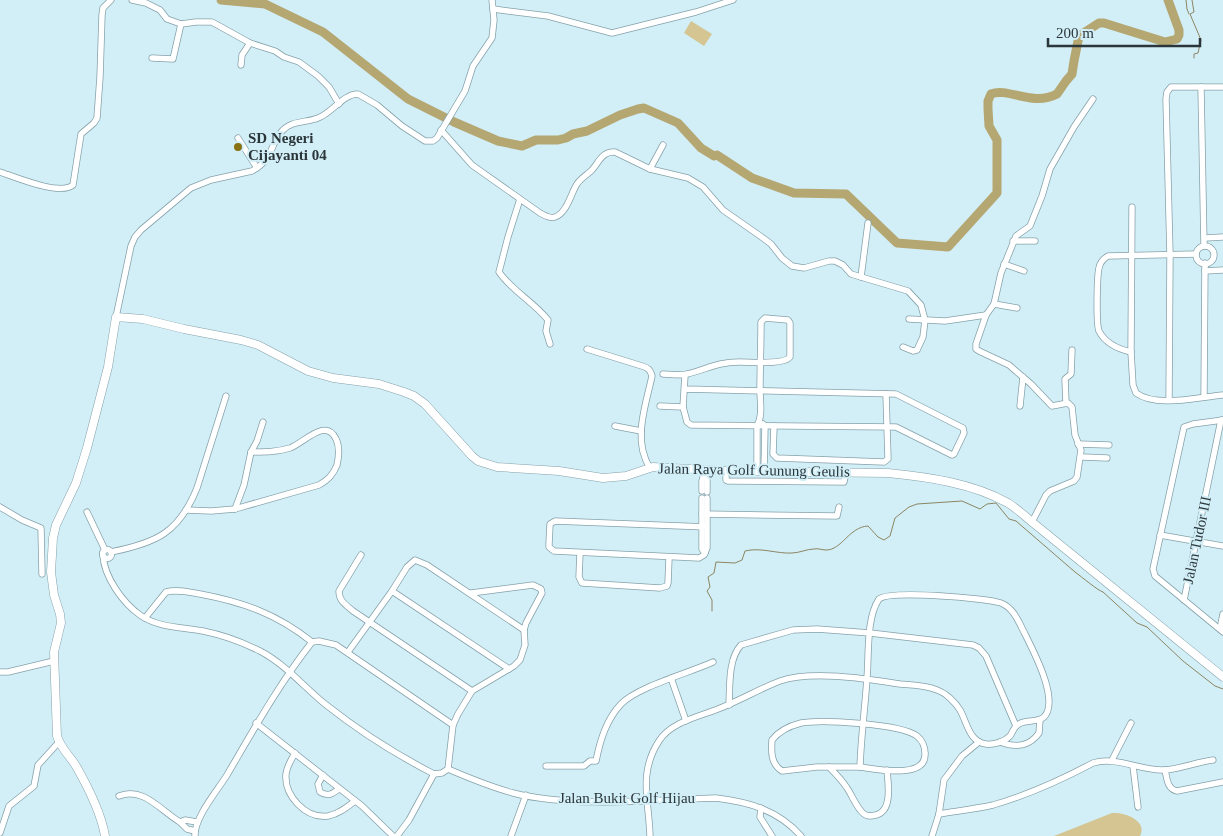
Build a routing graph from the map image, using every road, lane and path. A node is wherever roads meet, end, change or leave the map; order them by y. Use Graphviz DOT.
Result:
graph roads {
  1 [pos="111,0"];
  2 [pos="132,0"];
  3 [pos="492,0"];
  4 [pos="733,0"];
  5 [pos="493,9"];
  6 [pos="181,24"];
  7 [pos="250,42"];
  8 [pos="152,58"];
  9 [pos="241,65"];
  10 [pos="1201,87"];
  11 [pos="1223,87"];
  12 [pos="1093,99"];
  13 [pos="339,104"];
  14 [pos="443,127"];
  15 [pos="238,138"];
  16 [pos="663,145"];
  17 [pos="257,168"];
  18 [pos="650,169"];
  19 [pos="0,172"];
  20 [pos="520,199"];
  21 [pos="1132,207"];
  22 [pos="868,223"];
  23 [pos="1223,237"];
  24 [pos="1205,238"];
  25 [pos="1013,241"];
  26 [pos="1035,241"];
  27 [pos="1204,246"];
  28 [pos="1196,254"];
  29 [pos="1132,255"];
  30 [pos="1170,255"];
  31 [pos="1205,263"];
  32 [pos="1004,264"];
  33 [pos="1205,270"];
  34 [pos="1223,270"];
  35 [pos="1024,271"];
  36 [pos="861,277"];
  37 [pos="994,304"];
  38 [pos="1017,308"];
  39 [pos="986,315"];
  40 [pos="116,317"];
  41 [pos="909,319"];
  42 [pos="925,320"];
  43 [pos="550,344"];
  44 [pos="903,347"];
  45 [pos="587,349"];
  46 [pos="1072,350"];
  47 [pos="1130,352"];
  48 [pos="761,362"];
  49 [pos="663,374"];
  50 [pos="685,375"];
  51 [pos="1023,377"];
  52 [pos="684,389"];
  53 [pos="760,391"];
  54 [pos="886,394"];
  55 [pos="1223,394"];
  56 [pos="226,396"];
  57 [pos="1204,397"];
  58 [pos="1170,400"];
  59 [pos="1066,404"];
  60 [pos="660,406"];
  61 [pos="1020,406"];
  62 [pos="683,407"];
  63 [pos="1222,420"];
  64 [pos="263,422"];
  65 [pos="759,423"];
  66 [pos="615,426"];
  67 [pos="765,426"];
  68 [pos="774,426"];
  69 [pos="887,426"];
  70 [pos="642,431"];
  71 [pos="1078,444"];
  72 [pos="1109,445"];
  73 [pos="251,452"];
  74 [pos="1082,457"];
  75 [pos="1107,458"];
  76 [pos="650,468"];
  77 [pos="726,471"];
  78 [pos="761,472"];
  79 [pos="785,472"];
  80 [pos="846,472"];
  81 [pos="704,473"];
  82 [pos="782,482"];
  83 [pos="790,482"];
  84 [pos="0,507"];
  85 [pos="839,507"];
  86 [pos="235,509"];
  87 [pos="186,510"];
  88 [pos="87,512"];
  89 [pos="704,514"];
  90 [pos="1032,522"];
  91 [pos="704,527"];
  92 [pos="1160,535"];
  93 [pos="1197,542"];
  94 [pos="1223,546"];
  95 [pos="106,552"];
  96 [pos="580,553"];
  97 [pos="361,555"];
  98 [pos="669,558"];
  99 [pos="42,574"];
  100 [pos="392,591"];
  101 [pos="471,594"];
  102 [pos="1184,600"];
  103 [pos="1223,614"];
  104 [pos="145,618"];
  105 [pos="370,622"];
  106 [pos="524,630"];
  107 [pos="1222,630"];
  108 [pos="870,633"];
  109 [pos="312,642"];
  110 [pos="348,652"];
  111 [pos="54,661"];
  112 [pos="713,662"];
  113 [pos="509,669"];
  114 [pos="0,672"];
  115 [pos="289,672"];
  116 [pos="1223,677"];
  117 [pos="671,678"];
  118 [pos="867,679"];
  119 [pos="472,691"];
  120 [pos="729,705"];
  121 [pos="1040,720"];
  122 [pos="686,721"];
  123 [pos="256,723"];
  124 [pos="1131,723"];
  125 [pos="862,724"];
  126 [pos="453,725"];
  127 [pos="1016,726"];
  128 [pos="59,742"];
  129 [pos="979,742"];
  130 [pos="1000,742"];
  131 [pos="296,753"];
  132 [pos="1112,760"];
  133 [pos="1213,760"];
  134 [pos="546,766"];
  135 [pos="1133,766"];
  136 [pos="829,767"];
  137 [pos="860,767"];
  138 [pos="448,769"];
  139 [pos="887,770"];
  140 [pos="1165,770"];
  141 [pos="434,774"];
  142 [pos="323,775"];
  143 [pos="1223,782"];
  144 [pos="339,789"];
  145 [pos="526,795"];
  146 [pos="118,796"];
  147 [pos="647,800"];
  148 [pos="355,801"];
  149 [pos="1138,807"];
  150 [pos="761,808"];
  151 [pos="939,814"];
  152 [pos="180,822"];
  153 [pos="197,822"];
  154 [pos="0,833"];
  155 [pos="195,833"];
  156 [pos="105,836"];
  157 [pos="395,836"];
  158 [pos="511,836"];
  159 [pos="650,836"];
  160 [pos="772,836"];
  161 [pos="800,836"];
  162 [pos="932,836"];
  1 -- 19 [label="street"];
  2 -- 6 [label="street"];
  3 -- 5 [label="street"];
  4 -- 5 [label="street"];
  5 -- 14 [label="street"];
  6 -- 7 [label="street"];
  6 -- 8 [label="street"];
  7 -- 9 [label="street"];
  7 -- 13 [label="street"];
  10 -- 11 [label="street"];
  10 -- 24 [label="street"];
  10 -- 30 [label="street"];
  12 -- 25 [label="street"];
  13 -- 14 [label="street"];
  13 -- 17 [label="street"];
  14 -- 20 [label="street"];
  15 -- 17 [label="street"];
  16 -- 18 [label="street"];
  17 -- 40 [label="street"];
  18 -- 20 [label="street"];
  18 -- 36 [label="street"];
  20 -- 43 [label="street"];
  21 -- 29 [label="street"];
  22 -- 36 [label="street"];
  23 -- 24 [label="street"];
  24 -- 27 [label="street"];
  25 -- 26 [label="street"];
  25 -- 32 [label="street"];
  27 -- 28 [label="street"];
  27 -- 31 [label="street"];
  28 -- 30 [label="street"];
  28 -- 31 [label="street"];
  29 -- 30 [label="street"];
  29 -- 47 [label="street"];
  29 -- 47 [label="street"];
  30 -- 58 [label="street"];
  31 -- 33 [label="street"];
  32 -- 35 [label="street"];
  32 -- 37 [label="street"];
  33 -- 34 [label="street"];
  33 -- 57 [label="street"];
  36 -- 42 [label="street"];
  37 -- 38 [label="street"];
  37 -- 39 [label="street"];
  39 -- 42 [label="street"];
  39 -- 51 [label="street"];
  40 -- 76 [label="main road, Jalan Raya Golf Gunung Geulis"];
  40 -- 111 [label="main road"];
  41 -- 42 [label="street"];
  42 -- 44 [label="street"];
  45 -- 70 [label="street"];
  46 -- 59 [label="street"];
  47 -- 58 [label="street"];
  48 -- 48 [label="street"];
  48 -- 50 [label="street"];
  48 -- 53 [label="street"];
  49 -- 50 [label="street"];
  50 -- 52 [label="street"];
  51 -- 59 [label="street"];
  51 -- 61 [label="street"];
  52 -- 53 [label="street"];
  52 -- 62 [label="street"];
  53 -- 54 [label="street"];
  53 -- 65 [label="street"];
  54 -- 69 [label="street"];
  54 -- 69 [label="street"];
  55 -- 57 [label="street"];
  56 -- 87 [label="street"];
  57 -- 58 [label="street"];
  59 -- 71 [label="street"];
  60 -- 62 [label="street"];
  62 -- 65 [label="street"];
  63 -- 92 [label="street"];
  63 -- 93 [label="street, Jalan Tudor III"];
  64 -- 73 [label="street"];
  65 -- 67 [label="street"];
  65 -- 78 [label="street"];
  66 -- 70 [label="street"];
  67 -- 68 [label="street"];
  67 -- 78 [label="street"];
  68 -- 69 [label="street"];
  68 -- 69 [label="street"];
  70 -- 76 [label="street"];
  71 -- 72 [label="street"];
  71 -- 74 [label="street"];
  73 -- 86 [label="street"];
  73 -- 86 [label="street"];
  74 -- 75 [label="street"];
  74 -- 90 [label="street"];
  76 -- 81 [label="main road, Jalan Raya Golf Gunung Geulis"];
  77 -- 78 [label="main road, Jalan Raya Golf Gunung Geulis"];
  77 -- 81 [label="main road, Jalan Raya Golf Gunung Geulis"];
  77 -- 82 [label="street"];
  78 -- 79 [label="main road, Jalan Raya Golf Gunung Geulis"];
  79 -- 80 [label="main road, Jalan Raya Golf Gunung Geulis"];
  79 -- 82 [label="street"];
  79 -- 83 [label="street"];
  80 -- 83 [label="street"];
  80 -- 90 [label="main road, Jalan Raya Golf Gunung Geulis"];
  81 -- 89 [label="street"];
  82 -- 83 [label="street"];
  84 -- 99 [label="street"];
  85 -- 89 [label="street"];
  86 -- 87 [label="street"];
  87 -- 95 [label="street"];
  88 -- 95 [label="street"];
  89 -- 91 [label="street"];
  90 -- 116 [label="main road, Jalan Raya Golf Gunung Geulis"];
  91 -- 96 [label="street"];
  91 -- 98 [label="street"];
  92 -- 93 [label="street"];
  92 -- 102 [label="street"];
  93 -- 94 [label="street"];
  93 -- 102 [label="street, Jalan Tudor III"];
  95 -- 104 [label="street"];
  96 -- 98 [label="street"];
  96 -- 98 [label="street"];
  97 -- 105 [label="street"];
  100 -- 101 [label="street"];
  100 -- 105 [label="street"];
  100 -- 113 [label="street"];
  101 -- 106 [label="street"];
  101 -- 106 [label="street"];
  102 -- 107 [label="street"];
  103 -- 107 [label="street"];
  104 -- 109 [label="street"];
  104 -- 115 [label="street"];
  105 -- 110 [label="street"];
  105 -- 119 [label="street"];
  106 -- 113 [label="street"];
  108 -- 118 [label="street"];
  108 -- 120 [label="street"];
  108 -- 121 [label="street"];
  108 -- 127 [label="street"];
  109 -- 110 [label="street"];
  109 -- 115 [label="street"];
  110 -- 126 [label="street"];
  111 -- 114 [label="street"];
  111 -- 128 [label="main road"];
  112 -- 117 [label="street"];
  113 -- 119 [label="street"];
  115 -- 123 [label="street"];
  115 -- 141 [label="street"];
  117 -- 122 [label="street"];
  117 -- 134 [label="street"];
  118 -- 120 [label="street"];
  118 -- 125 [label="street"];
  118 -- 129 [label="street"];
  119 -- 126 [label="street"];
  120 -- 122 [label="street"];
  121 -- 127 [label="street"];
  121 -- 130 [label="street"];
  122 -- 147 [label="street"];
  123 -- 131 [label="street"];
  123 -- 153 [label="street"];
  124 -- 132 [label="street"];
  125 -- 136 [label="street"];
  125 -- 137 [label="street"];
  125 -- 139 [label="street"];
  126 -- 138 [label="street"];
  127 -- 130 [label="street"];
  128 -- 154 [label="street"];
  128 -- 156 [label="main road"];
  129 -- 130 [label="street"];
  129 -- 151 [label="street"];
  131 -- 142 [label="street"];
  131 -- 148 [label="street"];
  132 -- 135 [label="street"];
  132 -- 151 [label="street"];
  133 -- 140 [label="street"];
  135 -- 140 [label="street"];
  135 -- 149 [label="street"];
  136 -- 137 [label="street"];
  136 -- 139 [label="street"];
  137 -- 139 [label="street"];
  138 -- 141 [label="street"];
  138 -- 145 [label="street, Jalan Bukit Golf Hijau"];
  140 -- 143 [label="street"];
  141 -- 157 [label="street"];
  142 -- 144 [label="street"];
  142 -- 144 [label="street"];
  144 -- 148 [label="street"];
  145 -- 147 [label="street, Jalan Bukit Golf Hijau"];
  145 -- 158 [label="street"];
  146 -- 152 [label="street"];
  147 -- 150 [label="street, Jalan Bukit Golf Hijau"];
  147 -- 159 [label="street"];
  148 -- 157 [label="street"];
  150 -- 160 [label="street"];
  150 -- 161 [label="street, Jalan Bukit Golf Hijau"];
  151 -- 162 [label="street"];
  152 -- 153 [label="street"];
  152 -- 155 [label="street"];
  153 -- 155 [label="street"];
}
